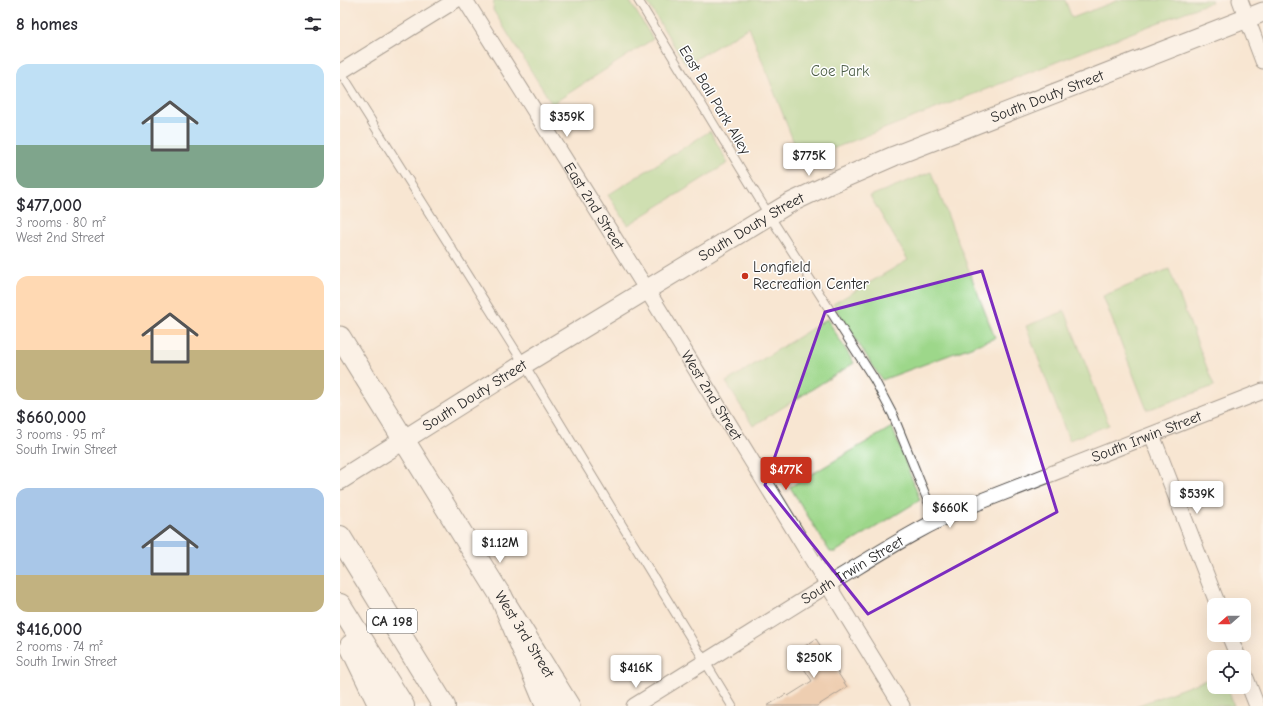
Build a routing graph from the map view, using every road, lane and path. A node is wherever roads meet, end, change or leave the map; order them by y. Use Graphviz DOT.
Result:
graph roads {
  1 [pos="456,0"];
  2 [pos="465,0"];
  3 [pos="638,0"];
  4 [pos="1240,0"];
  5 [pos="1255,15"];
  6 [pos="1263,61"];
  7 [pos="340,72"];
  8 [pos="769,215"];
  9 [pos="647,290"];
  10 [pos="340,337"];
  11 [pos="524,364"];
  12 [pos="1263,391"];
  13 [pos="1152,435"];
  14 [pos="404,440"];
  15 [pos="344,478"];
  16 [pos="936,520"];
  17 [pos="340,537"];
  18 [pos="828,585"];
  19 [pos="501,596"];
  20 [pos="1215,598"];
  21 [pos="340,605"];
  22 [pos="340,620"];
  23 [pos="704,662"];
  24 [pos="1251,691"];
  25 [pos="380,706"];
  26 [pos="403,706"];
  27 [pos="444,706"];
  28 [pos="547,706"];
  29 [pos="569,706"];
  30 [pos="634,706"];
  31 [pos="732,706"];
  32 [pos="902,706"];
  33 [pos="1257,706"];
  1 -- 7 [label="street"];
  2 -- 9 [label="street, East 2nd Street"];
  3 -- 8 [label="lane, East Ball Park Alley"];
  4 -- 5 [label="street"];
  5 -- 6 [label="street"];
  5 -- 8 [label="street, South Douty Street"];
  7 -- 11 [label="lane"];
  8 -- 9 [label="street, South Douty Street"];
  8 -- 16 [label="lane, East Ball Park Alley"];
  9 -- 11 [label="street, South Douty Street"];
  9 -- 18 [label="street, West 2nd Street"];
  10 -- 14 [label="main road, West 3rd Street"];
  11 -- 14 [label="street, South Douty Street"];
  11 -- 23 [label="lane"];
  12 -- 13 [label="street, South Irwin Street"];
  13 -- 16 [label="street, South Irwin Street"];
  13 -- 20 [label="street"];
  14 -- 15 [label="street, South Douty Street"];
  14 -- 19 [label="main road, West 3rd Street"];
  16 -- 18 [label="street, South Irwin Street"];
  17 -- 27 [label="highway, CA 198"];
  18 -- 23 [label="street, South Irwin Street"];
  18 -- 32 [label="street, West 2nd Street"];
  19 -- 28 [label="highway"];
  19 -- 29 [label="main road, West 3rd Street"];
  21 -- 26 [label="highway, CA 198"];
  22 -- 25 [label="highway"];
  23 -- 30 [label="street, South Irwin Street"];
  23 -- 31 [label="lane"];
  24 -- 33 [label="street"];
}
